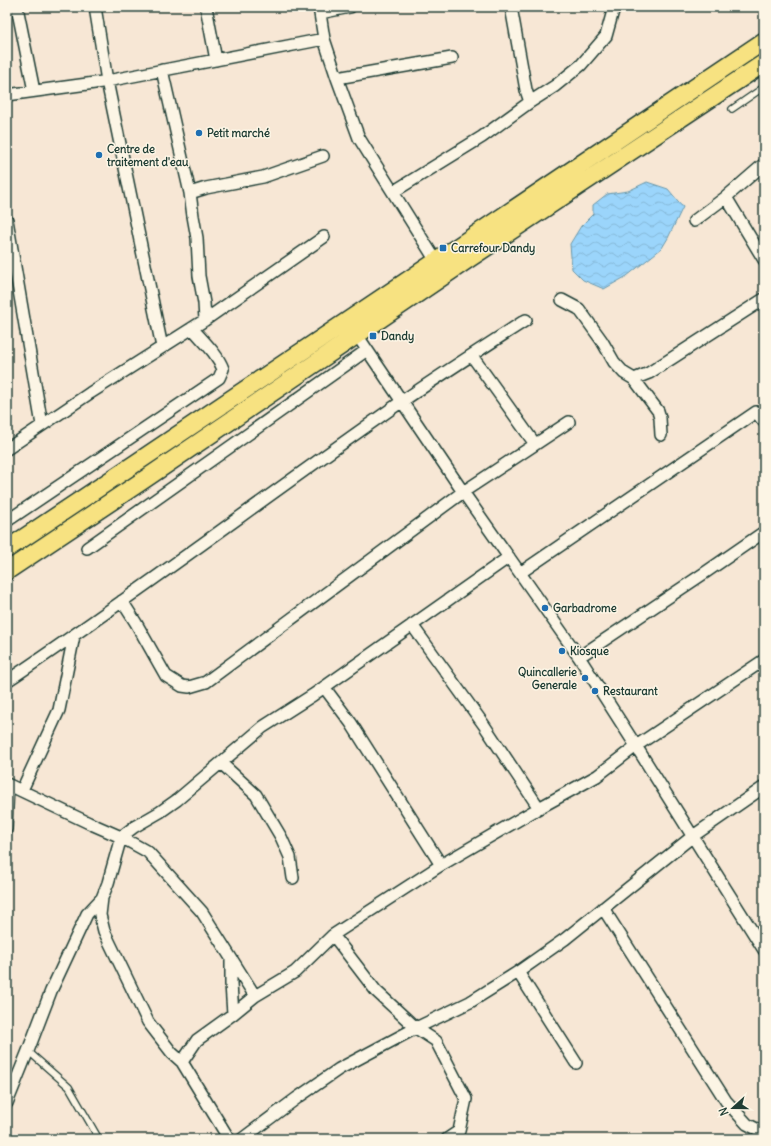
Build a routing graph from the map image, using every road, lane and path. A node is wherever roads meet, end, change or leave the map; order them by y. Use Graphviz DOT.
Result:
graph roads {
  1 [pos="17,7"];
  2 [pos="95,7"];
  3 [pos="206,7"];
  4 [pos="350,7"];
  5 [pos="511,7"];
  6 [pos="614,7"];
  7 [pos="319,10"];
  8 [pos="324,39"];
  9 [pos="764,41"];
  10 [pos="452,58"];
  11 [pos="216,60"];
  12 [pos="764,63"];
  13 [pos="162,70"];
  14 [pos="337,78"];
  15 [pos="107,81"];
  16 [pos="764,87"];
  17 [pos="34,92"];
  18 [pos="7,95"];
  19 [pos="530,102"];
  20 [pos="732,109"];
  21 [pos="323,156"];
  22 [pos="764,164"];
  23 [pos="393,192"];
  24 [pos="190,193"];
  25 [pos="726,197"];
  26 [pos="694,221"];
  27 [pos="7,223"];
  28 [pos="324,237"];
  29 [pos="764,260"];
  30 [pos="436,261"];
  31 [pos="764,299"];
  32 [pos="562,300"];
  33 [pos="205,320"];
  34 [pos="526,320"];
  35 [pos="192,328"];
  36 [pos="357,335"];
  37 [pos="162,347"];
  38 [pos="367,350"];
  39 [pos="472,356"];
  40 [pos="634,379"];
  41 [pos="402,402"];
  42 [pos="760,409"];
  43 [pos="569,422"];
  44 [pos="764,422"];
  45 [pos="42,425"];
  46 [pos="660,435"];
  47 [pos="535,444"];
  48 [pos="7,449"];
  49 [pos="463,492"];
  50 [pos="7,520"];
  51 [pos="764,532"];
  52 [pos="87,548"];
  53 [pos="7,549"];
  54 [pos="509,557"];
  55 [pos="7,571"];
  56 [pos="520,573"];
  57 [pos="122,601"];
  58 [pos="412,625"];
  59 [pos="74,636"];
  60 [pos="579,657"];
  61 [pos="764,660"];
  62 [pos="7,681"];
  63 [pos="324,687"];
  64 [pos="636,746"];
  65 [pos="221,762"];
  66 [pos="9,784"];
  67 [pos="764,787"];
  68 [pos="22,790"];
  69 [pos="539,808"];
  70 [pos="7,834"];
  71 [pos="693,836"];
  72 [pos="121,837"];
  73 [pos="441,865"];
  74 [pos="293,878"];
  75 [pos="102,898"];
  76 [pos="603,908"];
  77 [pos="333,935"];
  78 [pos="764,950"];
  79 [pos="231,958"];
  80 [pos="518,972"];
  81 [pos="255,996"];
  82 [pos="233,1014"];
  83 [pos="416,1028"];
  84 [pos="28,1051"];
  85 [pos="182,1062"];
  86 [pos="576,1063"];
  87 [pos="7,1103"];
  88 [pos="764,1133"];
  89 [pos="100,1139"];
  90 [pos="229,1139"];
  91 [pos="242,1139"];
  92 [pos="447,1139"];
  1 -- 17 [label="street"];
  2 -- 15 [label="street"];
  3 -- 11 [label="street"];
  4 -- 7 [label="street"];
  5 -- 19 [label="street"];
  6 -- 19 [label="street"];
  7 -- 8 [label="street"];
  8 -- 11 [label="street"];
  8 -- 14 [label="street"];
  9 -- 30 [label="main road"];
  10 -- 14 [label="street"];
  11 -- 13 [label="street"];
  12 -- 36 [label="main road"];
  13 -- 15 [label="street"];
  13 -- 24 [label="street"];
  14 -- 23 [label="street"];
  15 -- 17 [label="street"];
  15 -- 37 [label="street"];
  16 -- 20 [label="lane"];
  17 -- 18 [label="street"];
  19 -- 23 [label="street"];
  21 -- 24 [label="street"];
  22 -- 25 [label="street"];
  23 -- 30 [label="street"];
  24 -- 33 [label="street"];
  25 -- 26 [label="street"];
  25 -- 29 [label="street"];
  27 -- 45 [label="street"];
  28 -- 33 [label="street"];
  30 -- 53 [label="main road"];
  31 -- 40 [label="street"];
  32 -- 40 [label="street"];
  33 -- 35 [label="street"];
  34 -- 39 [label="street"];
  35 -- 37 [label="street"];
  35 -- 50 [label="street"];
  36 -- 38 [label="street"];
  36 -- 55 [label="main road"];
  37 -- 45 [label="street"];
  38 -- 41 [label="street"];
  38 -- 52 [label="street"];
  39 -- 41 [label="street"];
  39 -- 47 [label="street"];
  40 -- 46 [label="street"];
  41 -- 49 [label="street"];
  41 -- 57 [label="street"];
  42 -- 44 [label="street"];
  42 -- 56 [label="street"];
  43 -- 47 [label="street"];
  45 -- 48 [label="street"];
  47 -- 49 [label="street"];
  49 -- 54 [label="street"];
  49 -- 57 [label="street"];
  51 -- 60 [label="street"];
  54 -- 56 [label="street"];
  54 -- 58 [label="street"];
  56 -- 60 [label="street"];
  57 -- 59 [label="street"];
  58 -- 63 [label="street"];
  58 -- 69 [label="street"];
  59 -- 62 [label="street"];
  59 -- 68 [label="street"];
  60 -- 64 [label="street"];
  61 -- 64 [label="street"];
  63 -- 65 [label="street"];
  63 -- 73 [label="street"];
  64 -- 69 [label="street"];
  64 -- 71 [label="street"];
  65 -- 72 [label="street"];
  65 -- 74 [label="street"];
  66 -- 68 [label="street"];
  66 -- 70 [label="lane"];
  67 -- 71 [label="street"];
  68 -- 72 [label="street"];
  69 -- 73 [label="street"];
  71 -- 76 [label="street"];
  71 -- 78 [label="street"];
  72 -- 75 [label="street"];
  72 -- 79 [label="street"];
  73 -- 77 [label="street"];
  75 -- 84 [label="street"];
  75 -- 85 [label="street"];
  76 -- 80 [label="street"];
  76 -- 88 [label="street"];
  77 -- 81 [label="street"];
  77 -- 83 [label="street"];
  79 -- 81 [label="street"];
  79 -- 82 [label="street"];
  80 -- 83 [label="street"];
  80 -- 86 [label="street"];
  81 -- 82 [label="street"];
  82 -- 85 [label="street"];
  83 -- 91 [label="street"];
  83 -- 92 [label="street"];
  84 -- 87 [label="street"];
  84 -- 89 [label="lane"];
  85 -- 90 [label="street"];
}
